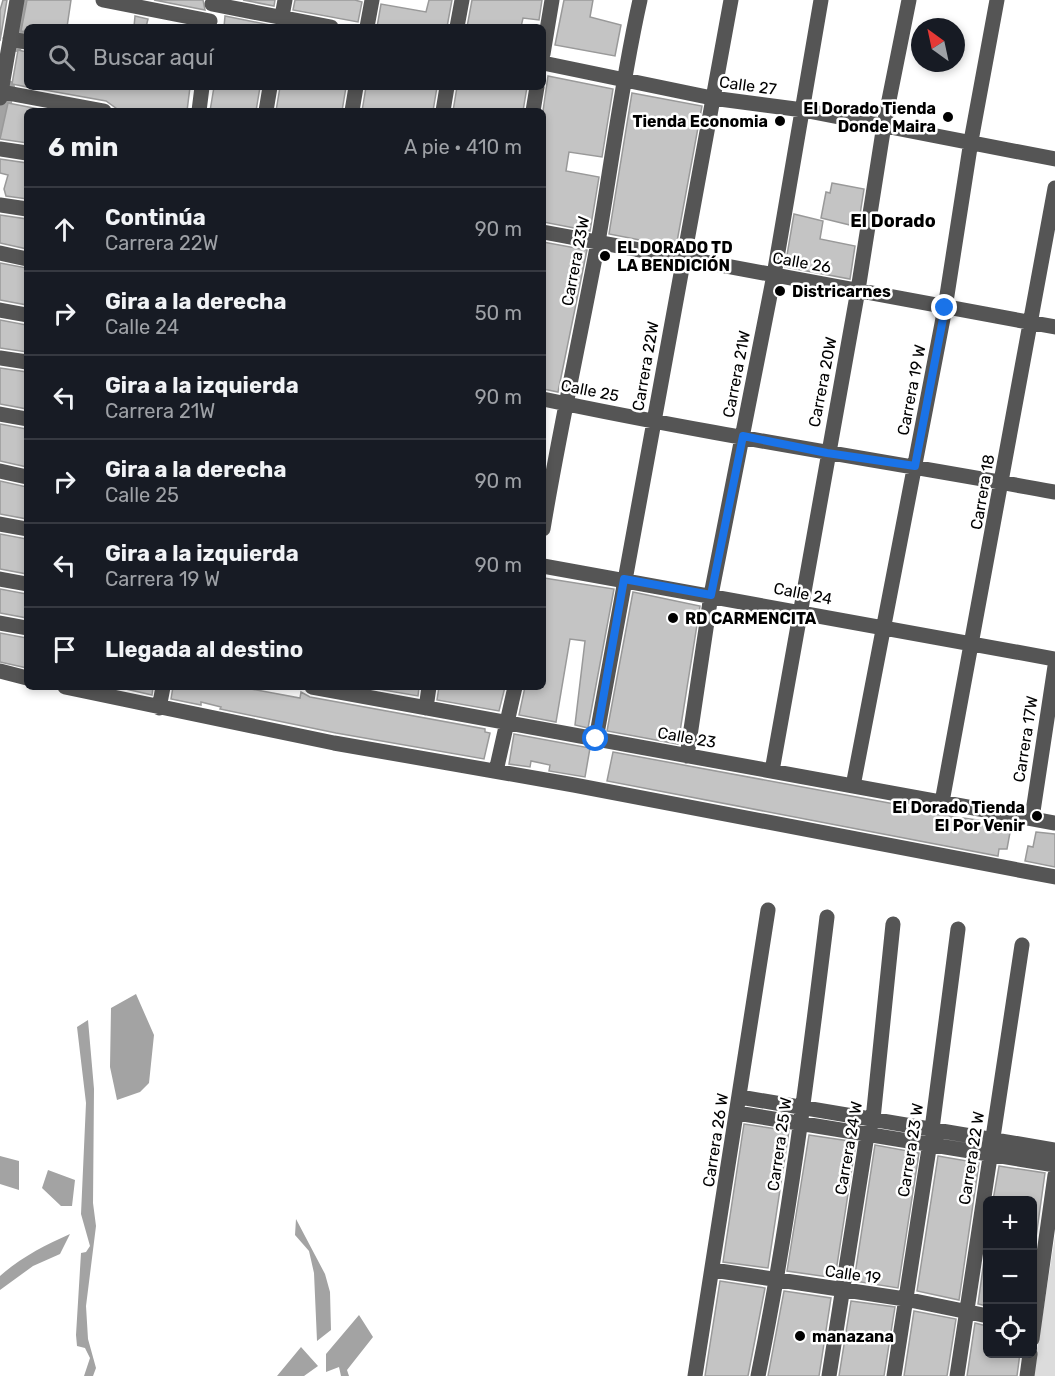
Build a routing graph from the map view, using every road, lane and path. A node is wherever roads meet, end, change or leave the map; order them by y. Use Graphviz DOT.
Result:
graph roads {
  1 [pos="17,0"];
  2 [pos="103,0"];
  3 [pos="285,0"];
  4 [pos="372,0"];
  5 [pos="462,0"];
  6 [pos="552,0"];
  7 [pos="640,0"];
  8 [pos="731,0"];
  9 [pos="821,0"];
  10 [pos="909,0"];
  11 [pos="997,0"];
  12 [pos="212,2"];
  13 [pos="281,22"];
  14 [pos="209,24"];
  15 [pos="301,24"];
  16 [pos="368,24"];
  17 [pos="458,24"];
  18 [pos="546,36"];
  19 [pos="10,39"];
  20 [pos="24,41"];
  21 [pos="546,64"];
  22 [pos="623,80"];
  23 [pos="202,90"];
  24 [pos="270,90"];
  25 [pos="356,90"];
  26 [pos="446,90"];
  27 [pos="536,90"];
  28 [pos="1,95"];
  29 [pos="712,98"];
  30 [pos="85,108"];
  31 [pos="199,108"];
  32 [pos="266,108"];
  33 [pos="352,108"];
  34 [pos="444,108"];
  35 [pos="534,108"];
  36 [pos="803,110"];
  37 [pos="884,125"];
  38 [pos="971,141"];
  39 [pos="0,149"];
  40 [pos="24,153"];
  41 [pos="1055,159"];
  42 [pos="1055,188"];
  43 [pos="0,205"];
  44 [pos="24,209"];
  45 [pos="546,233"];
  46 [pos="598,242"];
  47 [pos="0,254"];
  48 [pos="24,258"];
  49 [pos="684,259"];
  50 [pos="774,275"];
  51 [pos="858,290"];
  52 [pos="945,308"];
  53 [pos="0,310"];
  54 [pos="24,314"];
  55 [pos="1030,323"];
  56 [pos="1055,327"];
  57 [pos="0,358"];
  58 [pos="24,362"];
  59 [pos="546,400"];
  60 [pos="564,404"];
  61 [pos="0,414"];
  62 [pos="24,418"];
  63 [pos="654,420"];
  64 [pos="743,436"];
  65 [pos="827,453"];
  66 [pos="915,466"];
  67 [pos="0,471"];
  68 [pos="24,476"];
  69 [pos="1002,482"];
  70 [pos="1055,492"];
  71 [pos="546,511"];
  72 [pos="0,524"];
  73 [pos="24,528"];
  74 [pos="546,566"];
  75 [pos="0,579"];
  76 [pos="624,579"];
  77 [pos="24,583"];
  78 [pos="711,595"];
  79 [pos="799,611"];
  80 [pos="0,623"];
  81 [pos="24,627"];
  82 [pos="883,627"];
  83 [pos="972,643"];
  84 [pos="1055,659"];
  85 [pos="1055,666"];
  86 [pos="0,671"];
  87 [pos="24,677"];
  88 [pos="90,690"];
  89 [pos="162,690"];
  90 [pos="340,690"];
  91 [pos="429,690"];
  92 [pos="514,690"];
  93 [pos="107,692"];
  94 [pos="159,708"];
  95 [pos="426,708"];
  96 [pos="508,723"];
  97 [pos="596,739"];
  98 [pos="687,756"];
  99 [pos="496,771"];
  100 [pos="772,771"];
  101 [pos="853,786"];
  102 [pos="942,802"];
  103 [pos="1032,818"];
  104 [pos="1055,823"];
  105 [pos="1055,877"];
  106 [pos="768,910"];
  107 [pos="827,917"];
  108 [pos="893,924"];
  109 [pos="958,929"];
  110 [pos="1022,945"];
  111 [pos="740,1097"];
  112 [pos="803,1108"];
  113 [pos="737,1113"];
  114 [pos="873,1119"];
  115 [pos="800,1124"];
  116 [pos="932,1129"];
  117 [pos="867,1135"];
  118 [pos="993,1139"];
  119 [pos="930,1145"];
  120 [pos="1055,1150"];
  121 [pos="990,1155"];
  122 [pos="1055,1165"];
  123 [pos="1055,1175"];
  124 [pos="713,1270"];
  125 [pos="778,1279"];
  126 [pos="843,1291"];
  127 [pos="905,1299"];
  128 [pos="1037,1304"];
  129 [pos="966,1312"];
  130 [pos="983,1315"];
  131 [pos="1029,1358"];
  132 [pos="695,1376"];
  133 [pos="758,1376"];
  134 [pos="829,1376"];
  135 [pos="894,1376"];
  136 [pos="957,1376"];
  137 [pos="1027,1376"];
  1 -- 19 [label="street"];
  2 -- 14 [label="street"];
  3 -- 13 [label="street"];
  4 -- 16 [label="street"];
  5 -- 17 [label="street"];
  6 -- 18 [label="street"];
  7 -- 22 [label="street, Carrera 23W"];
  8 -- 29 [label="street, Carrera 22W"];
  9 -- 36 [label="street, Carrera 21W"];
  10 -- 37 [label="street, Carrera 20W"];
  11 -- 38 [label="street, Carrera 19 W"];
  12 -- 13 [label="street"];
  12 -- 14 [label="street"];
  13 -- 15 [label="street"];
  19 -- 20 [label="street"];
  19 -- 28 [label="street"];
  21 -- 22 [label="street, Calle 27"];
  22 -- 29 [label="street, Calle 27"];
  22 -- 46 [label="street, Carrera 23W"];
  23 -- 31 [label="street"];
  24 -- 32 [label="street"];
  25 -- 33 [label="street"];
  26 -- 34 [label="street"];
  27 -- 35 [label="street"];
  28 -- 30 [label="street"];
  29 -- 36 [label="street, Calle 27"];
  29 -- 49 [label="street, Carrera 22W"];
  36 -- 37 [label="street, Calle 27"];
  36 -- 50 [label="street, Carrera 21W"];
  37 -- 38 [label="street, Calle 27"];
  37 -- 51 [label="street, Carrera 20W"];
  38 -- 41 [label="street, Calle 27"];
  38 -- 52 [label="street, Carrera 19 W"];
  39 -- 40 [label="street"];
  42 -- 55 [label="street, Carrera 18"];
  43 -- 44 [label="street"];
  45 -- 46 [label="street, Calle 26"];
  46 -- 49 [label="street, Calle 26"];
  46 -- 60 [label="street, Carrera 23W"];
  47 -- 48 [label="street"];
  49 -- 50 [label="street, Calle 26"];
  49 -- 63 [label="street, Carrera 22W"];
  50 -- 51 [label="street, Calle 26"];
  50 -- 64 [label="street, Carrera 21W"];
  51 -- 52 [label="street, Calle 26"];
  51 -- 65 [label="street, Carrera 20W"];
  52 -- 55 [label="street, Calle 26"];
  52 -- 66 [label="street, Carrera 19 W"];
  53 -- 54 [label="street"];
  55 -- 56 [label="street, Calle 26"];
  55 -- 69 [label="street, Carrera 18"];
  57 -- 58 [label="street"];
  59 -- 60 [label="street, Calle 25"];
  60 -- 63 [label="street, Calle 25"];
  60 -- 71 [label="street, Carrera 23W"];
  61 -- 62 [label="street"];
  63 -- 64 [label="street, Calle 25"];
  63 -- 76 [label="street, Carrera 22W"];
  64 -- 65 [label="street, Calle 25"];
  64 -- 78 [label="street, Carrera 21W"];
  65 -- 66 [label="street, Calle 25"];
  65 -- 79 [label="street, Carrera 20W"];
  66 -- 69 [label="street, Calle 25"];
  66 -- 82 [label="street, Carrera 19 W"];
  67 -- 68 [label="street"];
  69 -- 70 [label="street, Calle 25"];
  69 -- 83 [label="street, Carrera 18"];
  72 -- 73 [label="street"];
  74 -- 76 [label="street, Calle 24"];
  75 -- 77 [label="street"];
  76 -- 78 [label="street, Calle 24"];
  76 -- 97 [label="street, Carrera 22W"];
  78 -- 79 [label="street, Calle 24"];
  78 -- 98 [label="street, Carrera 21W"];
  79 -- 82 [label="street, Calle 24"];
  79 -- 100 [label="street, Carrera 20W"];
  80 -- 81 [label="street"];
  82 -- 83 [label="street, Calle 24"];
  82 -- 101 [label="street, Carrera 19 W"];
  83 -- 84 [label="street, Calle 24"];
  83 -- 102 [label="street, Carrera 18"];
  85 -- 103 [label="street, Carrera 17W"];
  86 -- 87 [label="street"];
  88 -- 93 [label="street"];
  89 -- 94 [label="street"];
  90 -- 95 [label="street, Calle 23"];
  91 -- 95 [label="street"];
  92 -- 96 [label="street"];
  93 -- 94 [label="street"];
  94 -- 99 [label="street"];
  95 -- 96 [label="street, Calle 23"];
  96 -- 97 [label="street, Calle 23"];
  96 -- 99 [label="street"];
  97 -- 98 [label="street, Calle 23"];
  98 -- 100 [label="street, Calle 23"];
  99 -- 105 [label="street"];
  100 -- 101 [label="street, Calle 23"];
  101 -- 102 [label="street, Calle 23"];
  102 -- 103 [label="street, Calle 23"];
  103 -- 104 [label="street, Calle 23"];
  106 -- 111 [label="street, Carrera 26 W"];
  107 -- 112 [label="street, Carrera 25 W"];
  108 -- 114 [label="street, Carrera 24 W"];
  109 -- 116 [label="street, Carrera 23 W"];
  110 -- 118 [label="street, Carrera 22 W"];
  111 -- 112 [label="street"];
  111 -- 113 [label="street, Carrera 26 W"];
  112 -- 114 [label="street"];
  112 -- 115 [label="street, Carrera 25 W"];
  113 -- 115 [label="street"];
  113 -- 124 [label="street, Carrera 26 W"];
  114 -- 116 [label="street"];
  114 -- 117 [label="street, Carrera 24 W"];
  115 -- 117 [label="street"];
  115 -- 125 [label="street, Carrera 25 W"];
  116 -- 118 [label="street"];
  116 -- 119 [label="street, Carrera 23 W"];
  117 -- 119 [label="street"];
  117 -- 126 [label="street, Carrera 24 W"];
  118 -- 120 [label="street"];
  118 -- 121 [label="street, Carrera 22 W"];
  119 -- 121 [label="street"];
  119 -- 127 [label="street, Carrera 23 W"];
  121 -- 122 [label="street"];
  121 -- 129 [label="street, Carrera 22 W"];
  123 -- 128 [label="street"];
  124 -- 125 [label="street, Calle 19"];
  124 -- 132 [label="street, Carrera 26 W"];
  125 -- 126 [label="street, Calle 19"];
  125 -- 133 [label="street, Carrera 25 W"];
  126 -- 127 [label="street, Calle 19"];
  126 -- 134 [label="street, Carrera 24 W"];
  127 -- 129 [label="street, Calle 19"];
  127 -- 135 [label="street, Carrera 23 W"];
  129 -- 130 [label="street, Calle 19"];
  129 -- 136 [label="street, Carrera 22 W"];
  131 -- 137 [label="street"];
}
